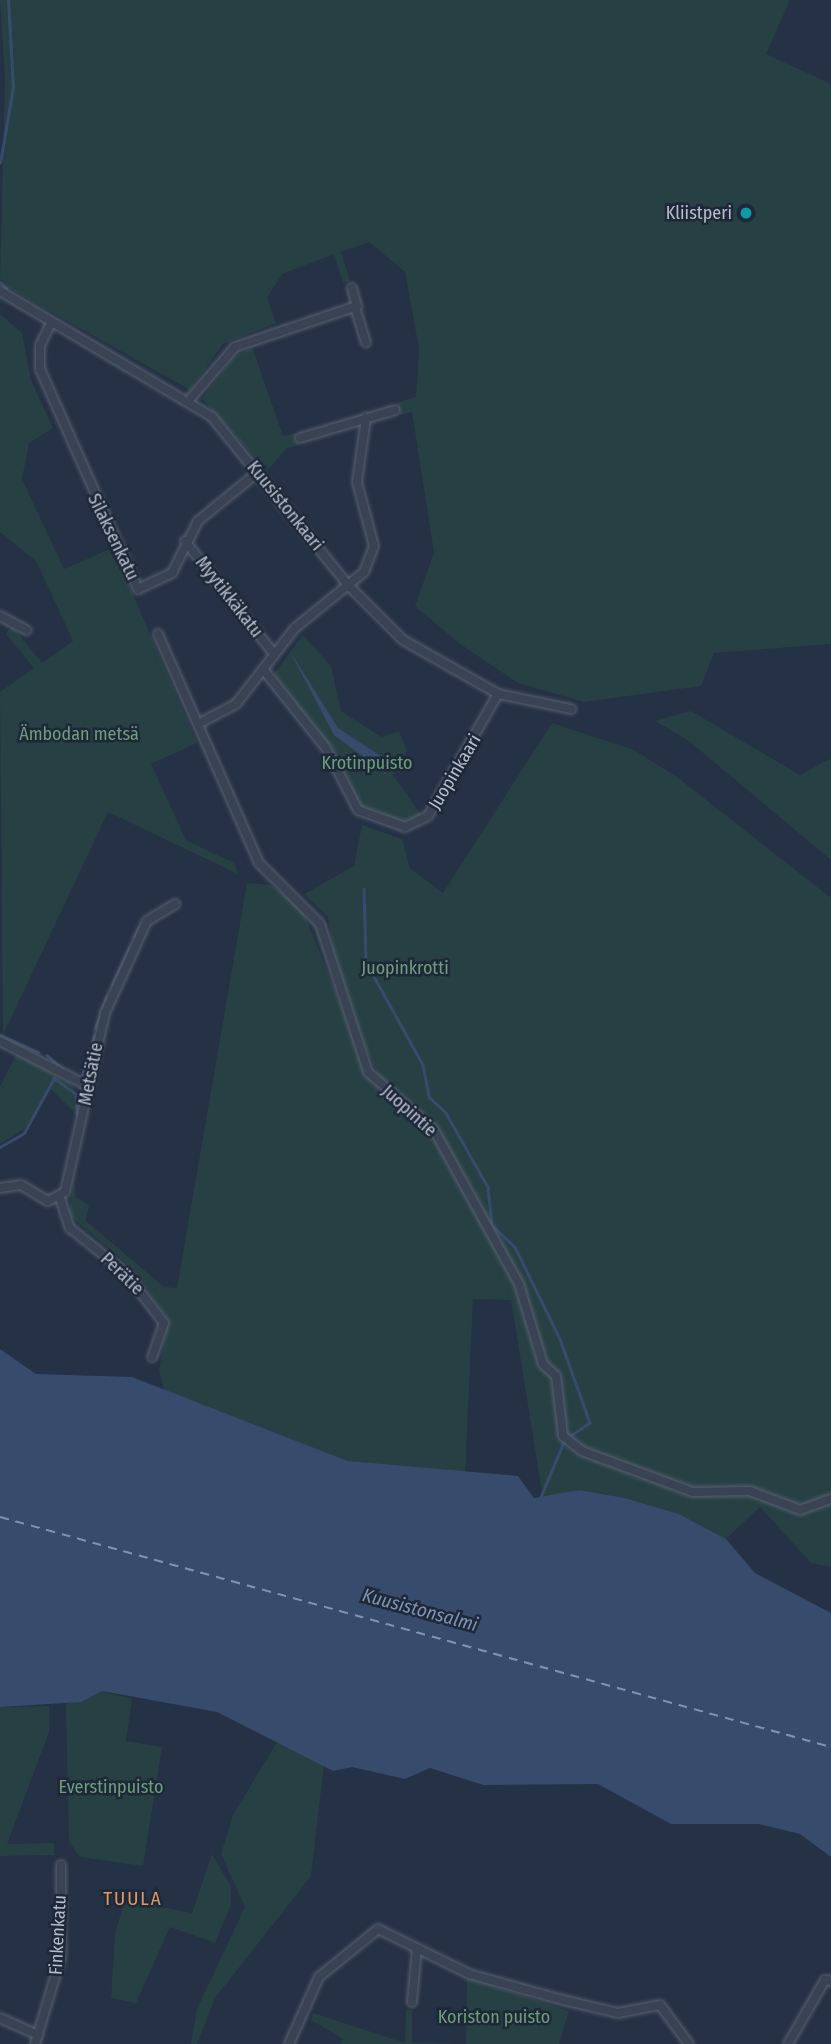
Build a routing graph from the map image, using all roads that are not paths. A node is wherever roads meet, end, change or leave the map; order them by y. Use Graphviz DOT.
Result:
graph roads {
  1 [pos="352,288"];
  2 [pos="0,291"];
  3 [pos="355,307"];
  4 [pos="51,323"];
  5 [pos="366,342"];
  6 [pos="190,399"];
  7 [pos="394,410"];
  8 [pos="366,418"];
  9 [pos="300,438"];
  10 [pos="258,472"];
  11 [pos="185,541"];
  12 [pos="349,586"];
  13 [pos="0,616"];
  14 [pos="26,630"];
  15 [pos="158,634"];
  16 [pos="274,653"];
  17 [pos="263,669"];
  18 [pos="498,694"];
  19 [pos="570,709"];
  20 [pos="198,724"];
  21 [pos="175,904"];
  22 [pos="0,1041"];
  23 [pos="88,1086"];
  24 [pos="0,1188"];
  25 [pos="60,1198"];
  26 [pos="152,1357"];
  27 [pos="831,1499"];
  28 [pos="61,1865"];
  29 [pos="417,1948"];
  30 [pos="831,1981"];
  31 [pos="412,2003"];
  32 [pos="0,2018"];
  33 [pos="36,2039"];
  34 [pos="289,2044"];
  35 [pos="689,2044"];
  36 [pos="788,2044"];
  1 -- 3 [label="street"];
  2 -- 4 [label="street, Kuusistonkaari"];
  3 -- 5 [label="street"];
  3 -- 6 [label="street"];
  4 -- 6 [label="street, Kuusistonkaari"];
  4 -- 11 [label="street, Silaksenkatu"];
  6 -- 10 [label="street, Kuusistonkaari"];
  7 -- 8 [label="street"];
  8 -- 9 [label="street"];
  8 -- 12 [label="street"];
  10 -- 11 [label="street, Silaksenkatu"];
  10 -- 12 [label="street, Kuusistonkaari"];
  11 -- 16 [label="street, Myytikkäkatu"];
  12 -- 16 [label="street"];
  12 -- 18 [label="street, Kuusistonkaari"];
  13 -- 14 [label="street"];
  15 -- 20 [label="street, Juopintie"];
  16 -- 17 [label="street"];
  17 -- 18 [label="street, Juopinkaari"];
  17 -- 20 [label="street"];
  18 -- 19 [label="street, Kuusistonkaari"];
  20 -- 27 [label="street, Juopintie"];
  21 -- 23 [label="street, Metsätie"];
  22 -- 23 [label="street"];
  23 -- 25 [label="street, Metsätie"];
  24 -- 25 [label="street"];
  25 -- 26 [label="street, Perätie"];
  28 -- 33 [label="street, Finkenkatu"];
  29 -- 31 [label="street"];
  29 -- 34 [label="street"];
  29 -- 35 [label="street"];
  30 -- 36 [label="street"];
  32 -- 33 [label="street"];
}
